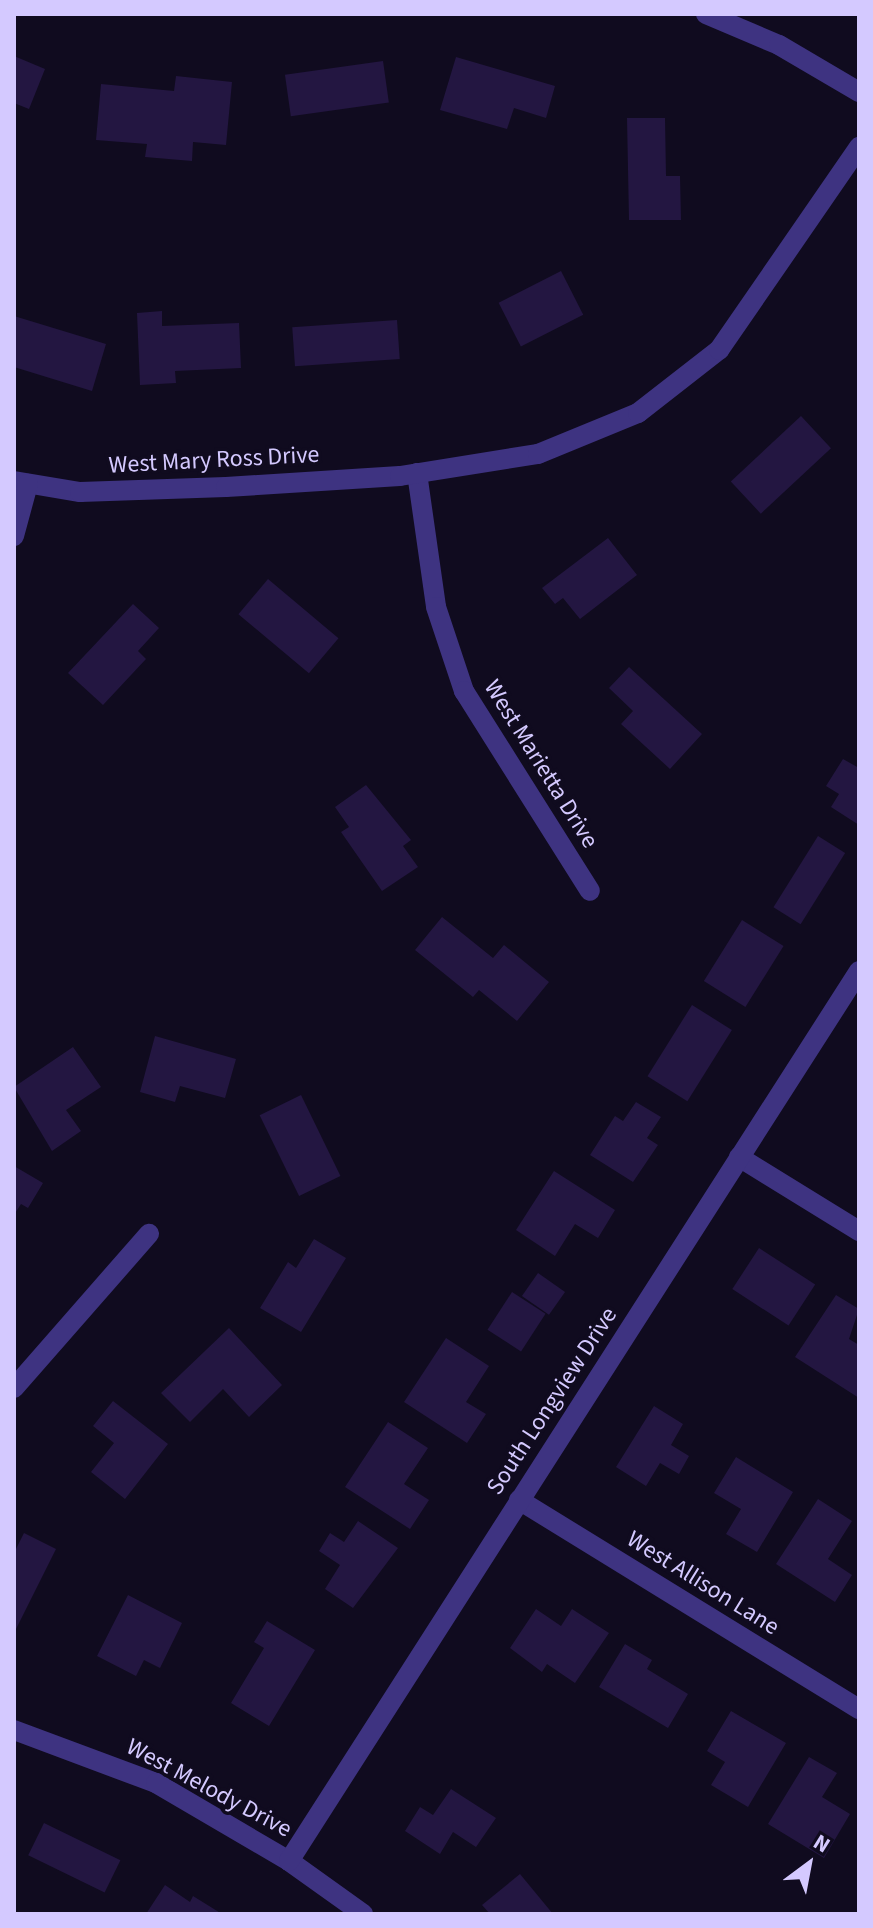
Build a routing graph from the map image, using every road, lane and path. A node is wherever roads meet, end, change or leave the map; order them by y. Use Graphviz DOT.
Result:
graph roads {
  1 [pos="706,14"];
  2 [pos="859,92"];
  3 [pos="859,147"];
  4 [pos="417,473"];
  5 [pos="21,482"];
  6 [pos="14,536"];
  7 [pos="590,891"];
  8 [pos="859,971"];
  9 [pos="739,1157"];
  10 [pos="859,1231"];
  11 [pos="149,1234"];
  12 [pos="14,1388"];
  13 [pos="519,1500"];
  14 [pos="859,1709"];
  15 [pos="14,1730"];
  16 [pos="289,1861"];
  17 [pos="363,1914"];
  1 -- 2 [label="street"];
  3 -- 4 [label="street, West Mary Ross Drive"];
  4 -- 5 [label="street, West Mary Ross Drive"];
  4 -- 7 [label="street, West Marietta Drive"];
  5 -- 6 [label="street"];
  8 -- 9 [label="street, South Longview Drive"];
  9 -- 10 [label="street"];
  9 -- 13 [label="street, South Longview Drive"];
  11 -- 12 [label="street"];
  13 -- 14 [label="street, West Allison Lane"];
  13 -- 16 [label="street, South Longview Drive"];
  15 -- 16 [label="street, West Melody Drive"];
  16 -- 17 [label="street, West Melody Drive"];
}
